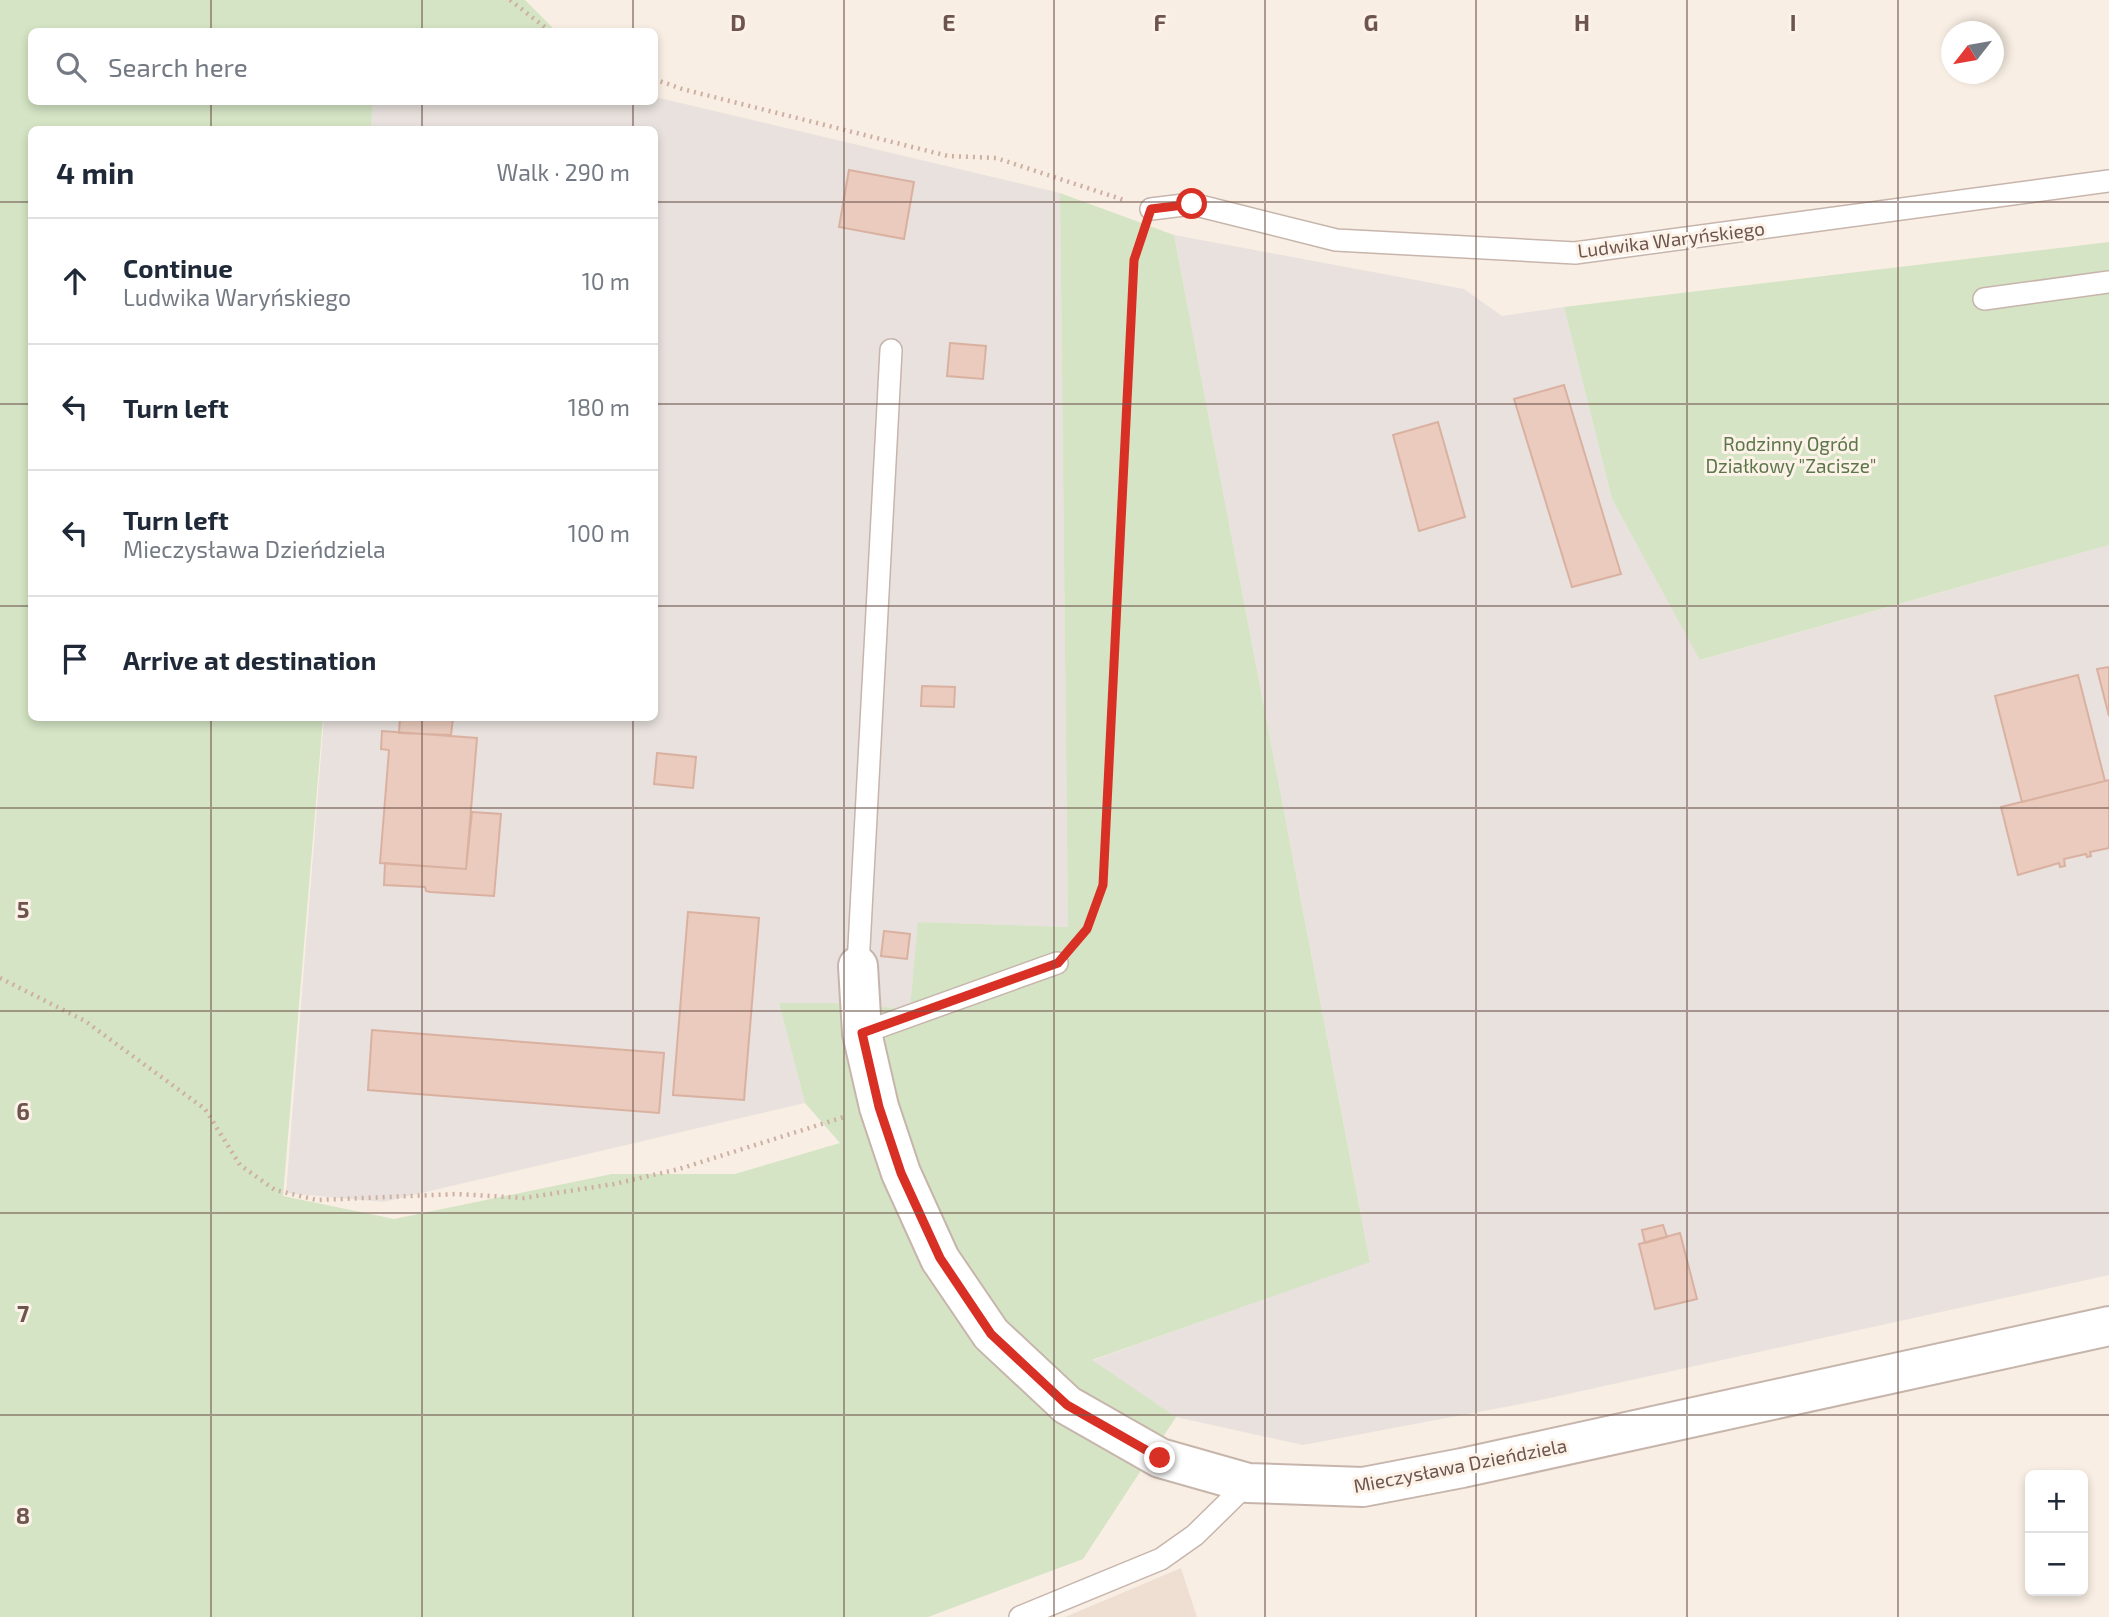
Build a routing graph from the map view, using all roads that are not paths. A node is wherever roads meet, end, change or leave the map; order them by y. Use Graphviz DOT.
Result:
graph roads {
  1 [pos="2109,181"];
  2 [pos="1151,209"];
  3 [pos="2109,282"];
  4 [pos="1984,299"];
  5 [pos="891,350"];
  6 [pos="1058,963"];
  7 [pos="858,965"];
  8 [pos="862,1033"];
  9 [pos="2109,1326"];
  10 [pos="1248,1483"];
  11 [pos="1020,1617"];
  1 -- 2 [label="lane, Ludwika Waryńskiego"];
  3 -- 4 [label="lane"];
  5 -- 7 [label="lane"];
  6 -- 8 [label="lane"];
  7 -- 8 [label="street, Mieczysława Dzieńdziela"];
  8 -- 10 [label="street, Mieczysława Dzieńdziela"];
  9 -- 10 [label="street, Mieczysława Dzieńdziela"];
  10 -- 11 [label="lane"];
}
